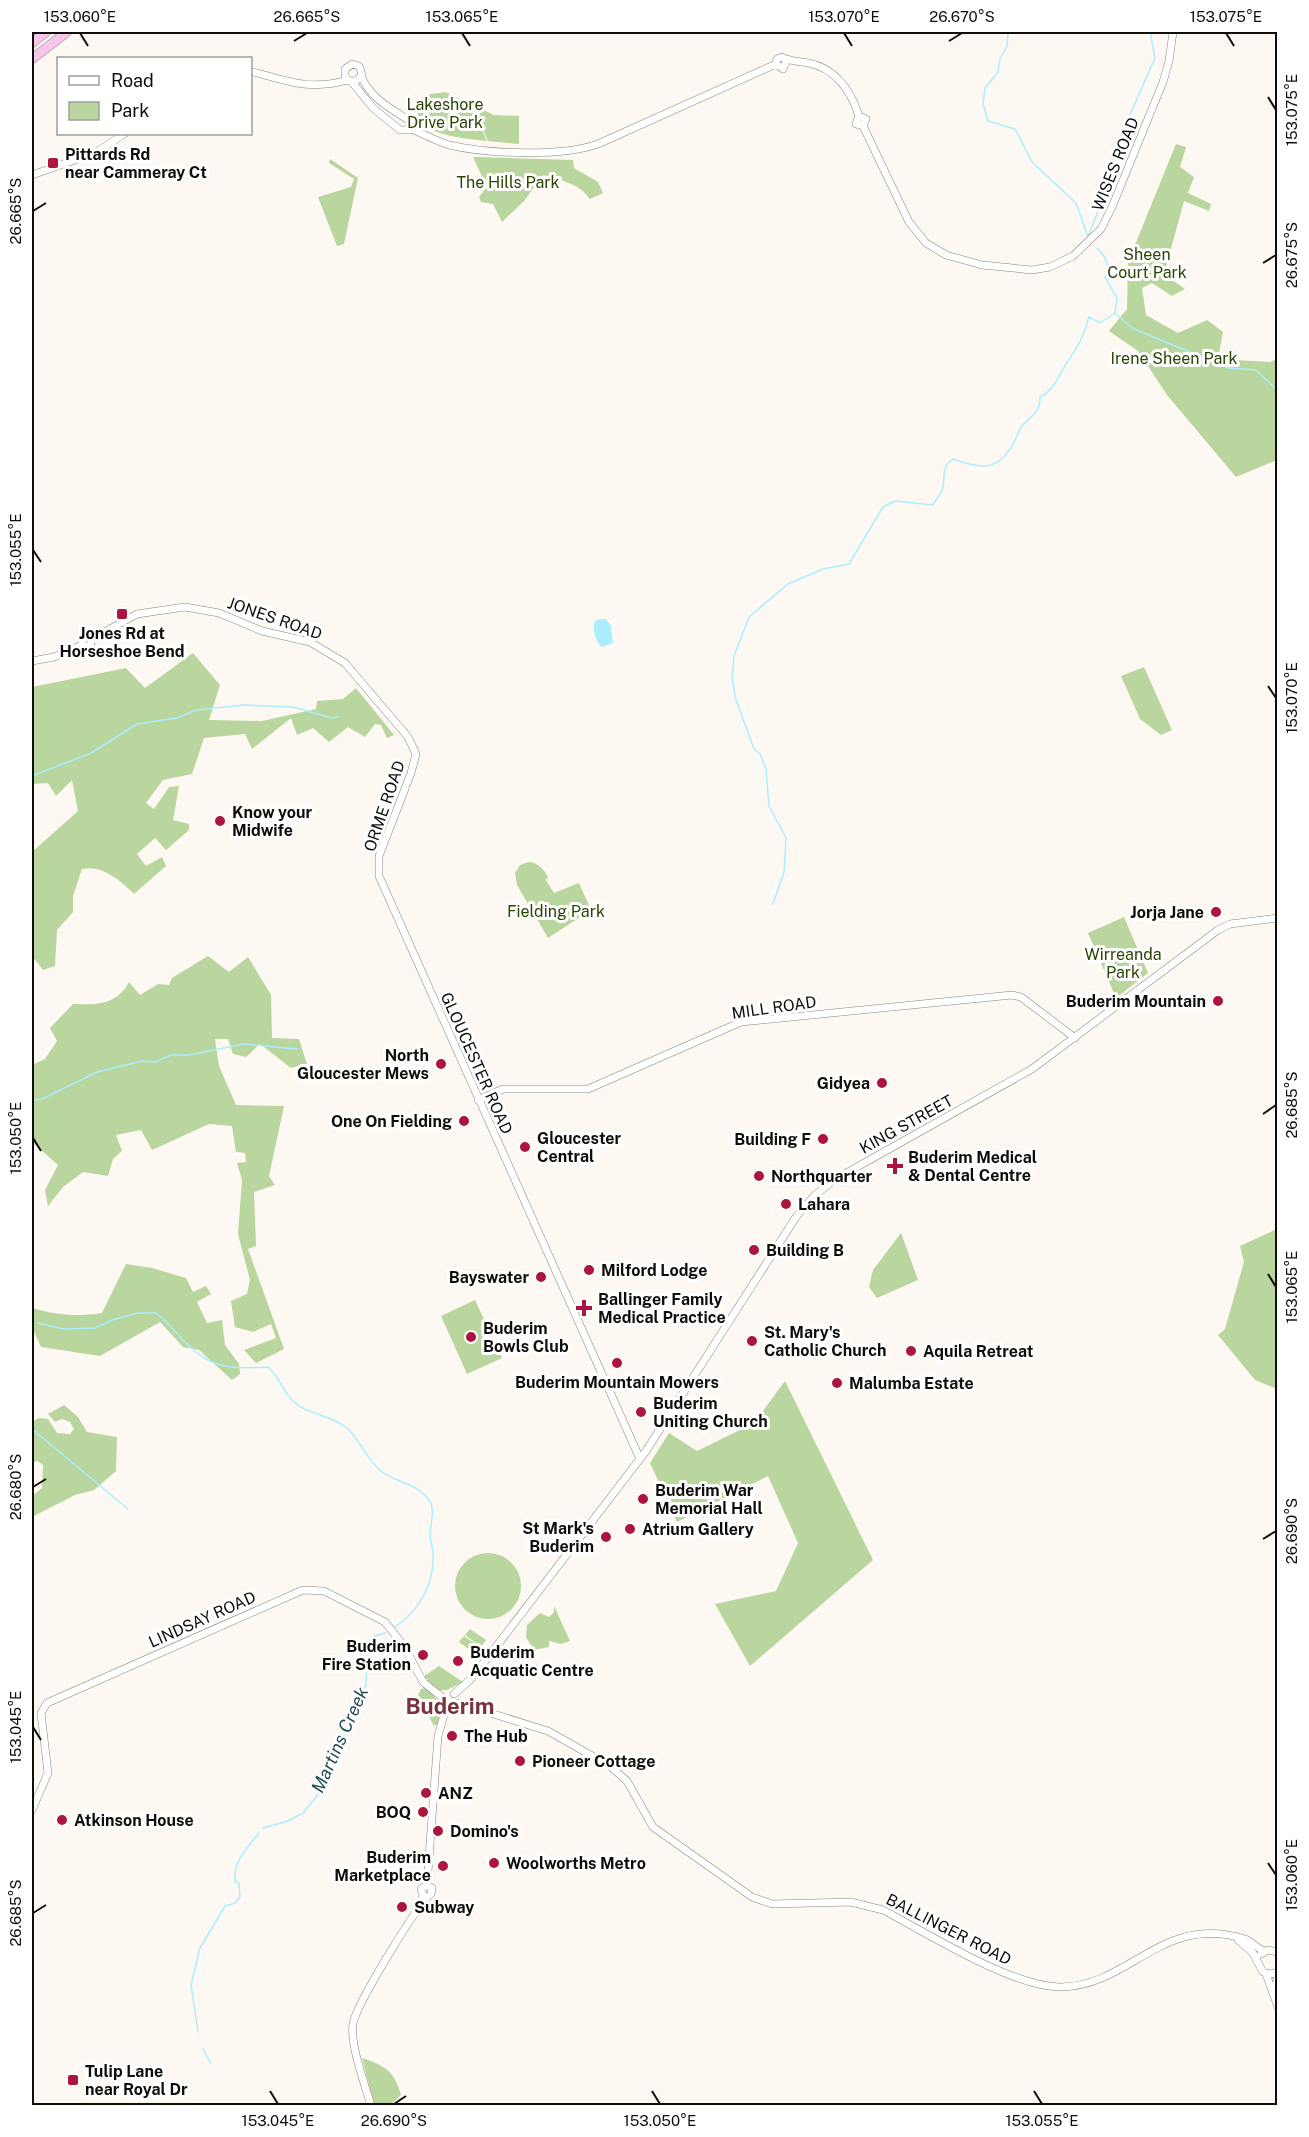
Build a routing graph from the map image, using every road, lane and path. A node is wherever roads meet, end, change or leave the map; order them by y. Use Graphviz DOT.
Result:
graph roads {
  1 [pos="46,32"];
  2 [pos="67,32"];
  3 [pos="1173,32"];
  4 [pos="32,43"];
  5 [pos="32,59"];
  6 [pos="252,71"];
  7 [pos="361,76"];
  8 [pos="347,78"];
  9 [pos="403,118"];
  10 [pos="398,126"];
  11 [pos="410,128"];
  12 [pos="122,135"];
  13 [pos="32,175"];
  14 [pos="32,661"];
  15 [pos="414,745"];
  16 [pos="379,876"];
  17 [pos="1278,918"];
  18 [pos="1075,1038"];
  19 [pos="478,1100"];
  20 [pos="640,1459"];
  21 [pos="454,1694"];
  22 [pos="442,1697"];
  23 [pos="458,1703"];
  24 [pos="446,1708"];
  25 [pos="32,1810"];
  26 [pos="1233,1937"];
  27 [pos="1264,1951"];
  28 [pos="1278,1952"];
  29 [pos="1258,1964"];
  30 [pos="1278,1972"];
  31 [pos="1266,1974"];
  32 [pos="1277,2005"];
  33 [pos="370,2106"];
  1 -- 4 [label="highway"];
  2 -- 5 [label="highway"];
  3 -- 11 [label="street, WISES ROAD"];
  6 -- 8 [label="street"];
  7 -- 8 [label="street"];
  7 -- 8 [label="street"];
  7 -- 9 [label="street"];
  8 -- 10 [label="street"];
  9 -- 10 [label="street"];
  9 -- 11 [label="street"];
  10 -- 11 [label="street"];
  12 -- 13 [label="street"];
  14 -- 15 [label="street, JONES ROAD"];
  15 -- 16 [label="street, ORME ROAD"];
  16 -- 19 [label="street, GLOUCESTER ROAD"];
  17 -- 18 [label="street, KING STREET"];
  18 -- 19 [label="street, MILL ROAD"];
  18 -- 20 [label="street, KING STREET"];
  19 -- 20 [label="street, GLOUCESTER ROAD"];
  20 -- 21 [label="street, KING STREET"];
  21 -- 22 [label="street"];
  21 -- 23 [label="street"];
  22 -- 24 [label="street"];
  22 -- 25 [label="street, LINDSAY ROAD"];
  23 -- 24 [label="street"];
  23 -- 26 [label="street, BALLINGER ROAD"];
  24 -- 33 [label="street"];
  26 -- 27 [label="street, BALLINGER ROAD"];
  26 -- 29 [label="street"];
  27 -- 28 [label="street"];
  27 -- 29 [label="street"];
  29 -- 31 [label="street"];
  30 -- 31 [label="street"];
  30 -- 32 [label="street"];
  31 -- 32 [label="street"];
}
